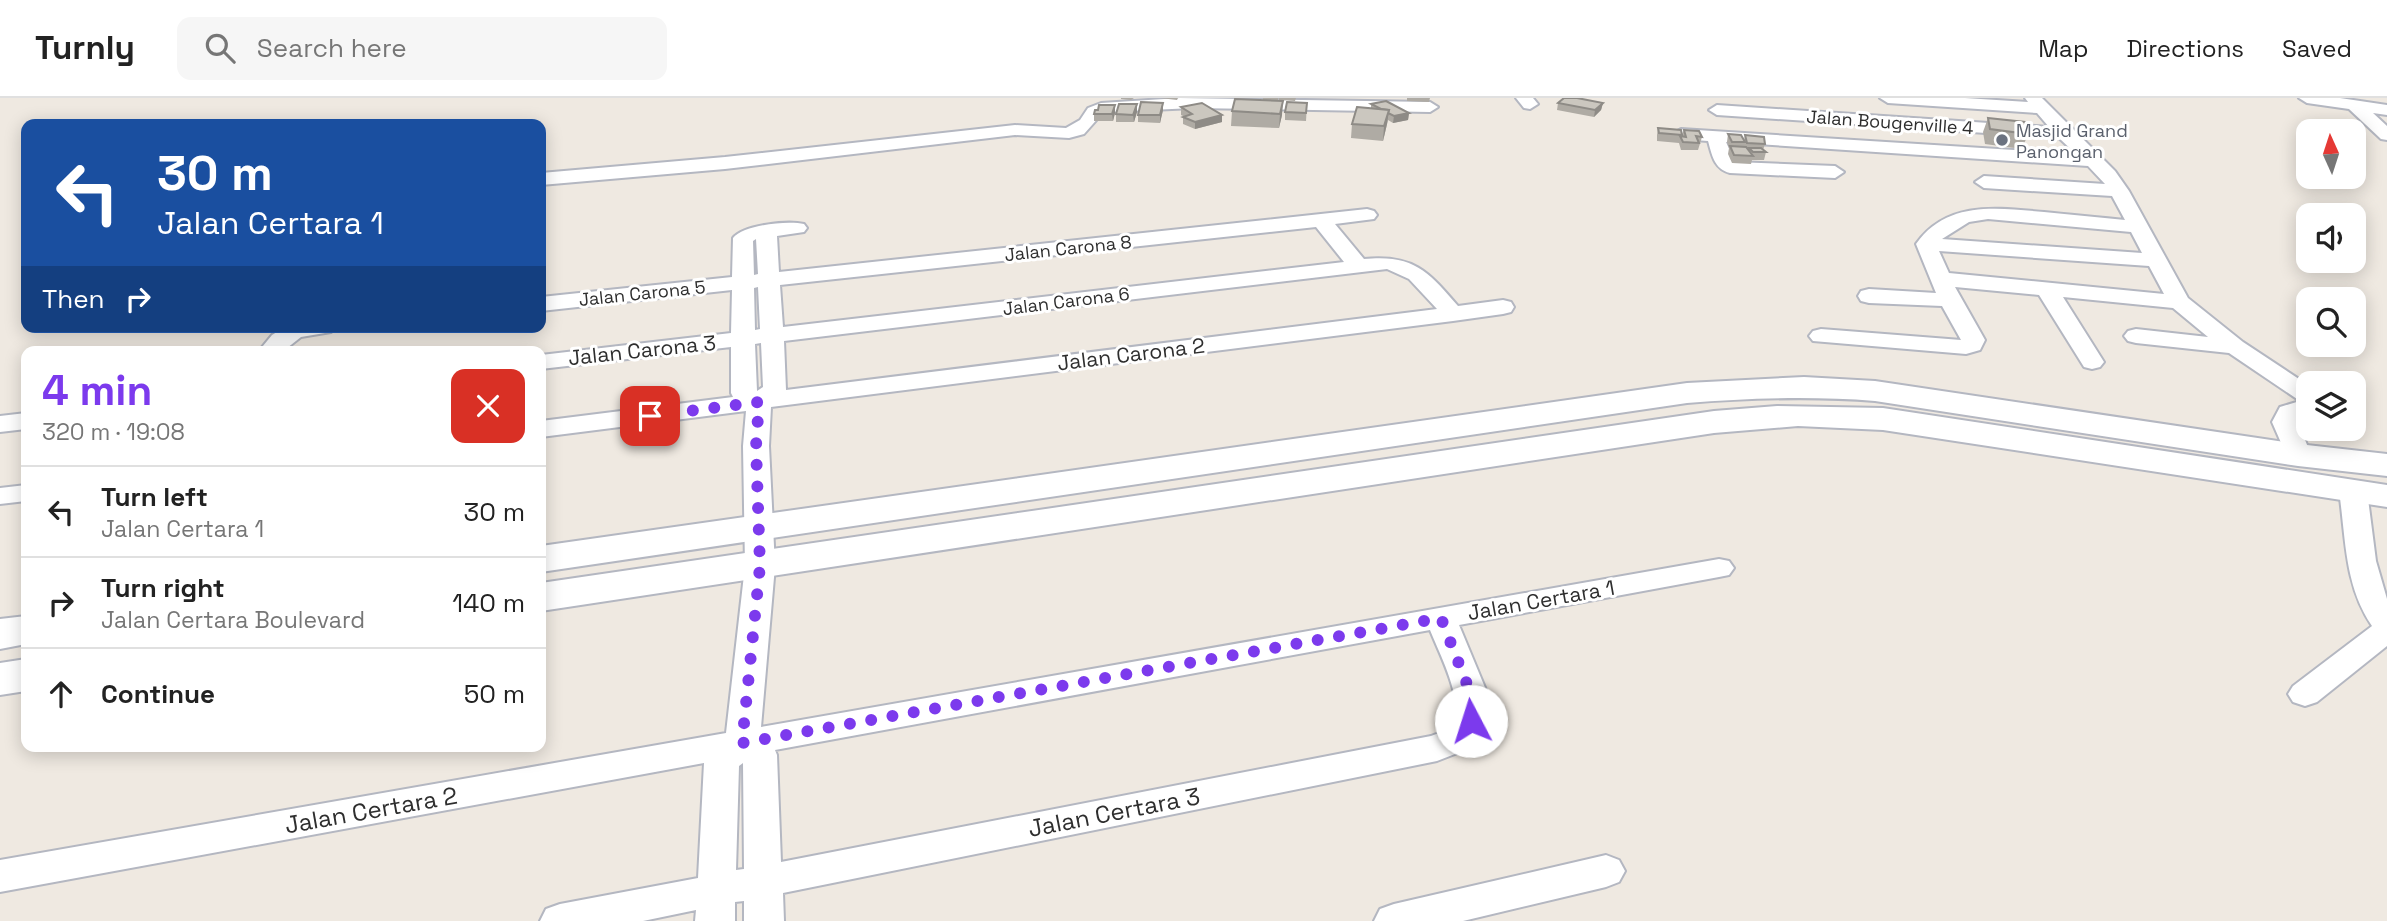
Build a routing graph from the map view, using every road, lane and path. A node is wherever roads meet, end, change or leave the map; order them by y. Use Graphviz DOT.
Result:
graph roads {
  1 [pos="1861,98"];
  2 [pos="1888,98"];
  3 [pos="2307,98"];
  4 [pos="1191,100"];
  5 [pos="2038,103"];
  6 [pos="1430,107"];
  7 [pos="2356,107"];
  8 [pos="1717,110"];
  9 [pos="2387,110"];
  10 [pos="1876,121"];
  11 [pos="2064,133"];
  12 [pos="1681,134"];
  13 [pos="2387,135"];
  14 [pos="1716,136"];
  15 [pos="1891,148"];
  16 [pos="2094,161"];
  17 [pos="1835,172"];
  18 [pos="546,179"];
  19 [pos="1984,182"];
  20 [pos="2119,191"];
  21 [pos="1367,215"];
  22 [pos="1321,220"];
  23 [pos="2138,227"];
  24 [pos="797,228"];
  25 [pos="766,232"];
  26 [pos="1926,244"];
  27 [pos="2156,260"];
  28 [pos="1359,267"];
  29 [pos="769,279"];
  30 [pos="1941,279"];
  31 [pos="743,283"];
  32 [pos="2047,290"];
  33 [pos="1869,296"];
  34 [pos="1950,300"];
  35 [pos="2179,302"];
  36 [pos="546,303"];
  37 [pos="1503,307"];
  38 [pos="1453,314"];
  39 [pos="293,333"];
  40 [pos="773,335"];
  41 [pos="2136,336"];
  42 [pos="1821,337"];
  43 [pos="743,339"];
  44 [pos="273,346"];
  45 [pos="2235,347"];
  46 [pos="546,361"];
  47 [pos="2092,362"];
  48 [pos="2296,388"];
  49 [pos="759,402"];
  50 [pos="2296,410"];
  51 [pos="21,422"];
  52 [pos="0,424"];
  53 [pos="546,428"];
  54 [pos="2298,454"];
  55 [pos="2387,465"];
  56 [pos="21,494"];
  57 [pos="2370,494"];
  58 [pos="0,496"];
  59 [pos="759,547"];
  60 [pos="546,558"];
  61 [pos="1719,568"];
  62 [pos="546,596"];
  63 [pos="1441,618"];
  64 [pos="2387,625"];
  65 [pos="2387,630"];
  66 [pos="21,631"];
  67 [pos="0,634"];
  68 [pos="21,676"];
  69 [pos="0,679"];
  70 [pos="2305,694"];
  71 [pos="742,743"];
  72 [pos="1606,871"];
  73 [pos="0,876"];
  74 [pos="765,882"];
  75 [pos="715,906"];
  76 [pos="560,921"];
  77 [pos="764,921"];
  78 [pos="1394,921"];
  1 -- 10 [label="street"];
  2 -- 5 [label="street"];
  3 -- 7 [label="street"];
  4 -- 6 [label="street"];
  4 -- 18 [label="street"];
  5 -- 11 [label="street"];
  7 -- 9 [label="street"];
  7 -- 13 [label="street"];
  8 -- 10 [label="street, Jalan Bougenville 4"];
  10 -- 11 [label="street, Jalan Bougenville 4"];
  10 -- 15 [label="street"];
  11 -- 16 [label="street"];
  12 -- 14 [label="street"];
  14 -- 15 [label="street"];
  14 -- 17 [label="street"];
  15 -- 16 [label="street"];
  16 -- 20 [label="street"];
  19 -- 20 [label="street"];
  20 -- 23 [label="street"];
  21 -- 22 [label="street, Jalan Carona 8"];
  22 -- 28 [label="street"];
  22 -- 29 [label="street, Jalan Carona 8"];
  23 -- 26 [label="street"];
  23 -- 27 [label="street"];
  24 -- 25 [label="street"];
  25 -- 29 [label="street"];
  25 -- 31 [label="street"];
  26 -- 27 [label="street"];
  26 -- 30 [label="street"];
  27 -- 35 [label="street"];
  28 -- 38 [label="street, Jalan Carona 6"];
  28 -- 40 [label="street, Jalan Carona 6"];
  29 -- 31 [label="street, Jalan Carona 8"];
  29 -- 40 [label="street"];
  30 -- 32 [label="street"];
  30 -- 34 [label="street"];
  31 -- 36 [label="street, Jalan Carona 5"];
  31 -- 43 [label="street"];
  32 -- 35 [label="street"];
  32 -- 47 [label="street"];
  33 -- 34 [label="street"];
  34 -- 42 [label="street"];
  35 -- 45 [label="street"];
  37 -- 38 [label="street, Jalan Carona 2"];
  38 -- 49 [label="street, Jalan Carona 2"];
  39 -- 44 [label="street"];
  40 -- 43 [label="street, Jalan Carona 6"];
  40 -- 49 [label="street"];
  41 -- 45 [label="street"];
  43 -- 46 [label="street, Jalan Carona 3"];
  43 -- 49 [label="street"];
  45 -- 48 [label="street"];
  49 -- 53 [label="street, Jalan Carona 2"];
  49 -- 59 [label="street"];
  50 -- 54 [label="street"];
  51 -- 52 [label="street"];
  54 -- 55 [label="street"];
  54 -- 59 [label="street"];
  56 -- 58 [label="street"];
  57 -- 59 [label="street"];
  57 -- 64 [label="street"];
  59 -- 60 [label="street"];
  59 -- 62 [label="street"];
  59 -- 71 [label="street"];
  61 -- 63 [label="street, Jalan Certara 1"];
  63 -- 71 [label="street, Jalan Certara 1"];
  63 -- 74 [label="street, Jalan Certara 3"];
  65 -- 70 [label="street"];
  66 -- 67 [label="street"];
  68 -- 69 [label="street"];
  71 -- 73 [label="street, Jalan Certara 2"];
  71 -- 74 [label="street"];
  71 -- 75 [label="street"];
  72 -- 78 [label="street"];
  74 -- 75 [label="street, Jalan Certara 3"];
  74 -- 77 [label="street"];
  75 -- 76 [label="street, Jalan Certara 3"];
}
